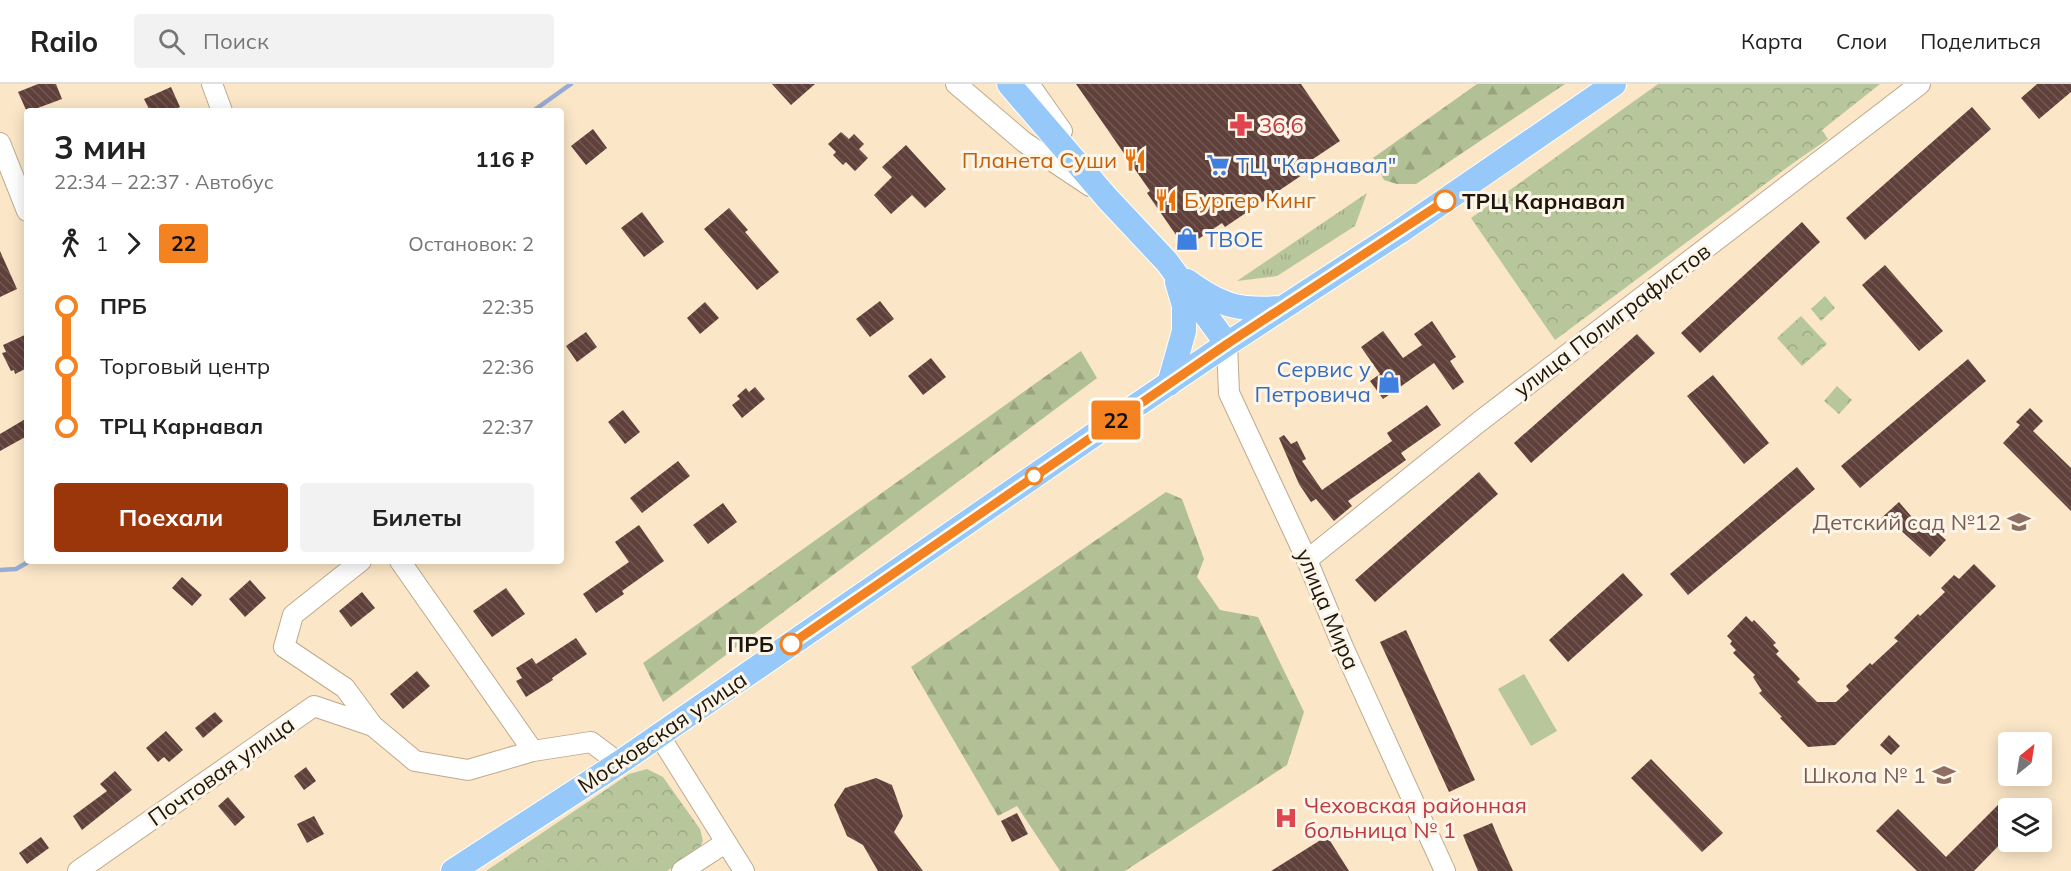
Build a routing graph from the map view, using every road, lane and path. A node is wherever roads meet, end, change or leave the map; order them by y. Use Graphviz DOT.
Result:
graph roads {
  1 [pos="212,84"];
  2 [pos="956,84"];
  3 [pos="1009,84"];
  4 [pos="1029,84"];
  5 [pos="1614,84"];
  6 [pos="1920,84"];
  7 [pos="221,108"];
  8 [pos="0,143"];
  9 [pos="1107,198"];
  10 [pos="24,204"];
  11 [pos="1173,272"];
  12 [pos="1283,307"];
  13 [pos="1227,344"];
  14 [pos="1169,384"];
  15 [pos="1308,560"];
  16 [pos="357,564"];
  17 [pos="402,564"];
  18 [pos="374,726"];
  19 [pos="658,735"];
  20 [pos="533,751"];
  21 [pos="619,763"];
  22 [pos="725,843"];
  23 [pos="78,871"];
  24 [pos="453,871"];
  25 [pos="682,871"];
  26 [pos="744,871"];
  27 [pos="1445,871"];
  1 -- 7 [label="street"];
  2 -- 9 [label="street"];
  3 -- 9 [label="main road"];
  4 -- 9 [label="street"];
  5 -- 12 [label="main road, Московская улица"];
  6 -- 15 [label="street, улица Полиграфистов"];
  8 -- 10 [label="street"];
  9 -- 11 [label="main road"];
  11 -- 12 [label="main road"];
  11 -- 13 [label="main road"];
  11 -- 14 [label="main road"];
  12 -- 13 [label="main road, Московская улица"];
  13 -- 14 [label="main road, Московская улица"];
  13 -- 15 [label="street, улица Мира"];
  14 -- 19 [label="main road, Московская улица"];
  15 -- 27 [label="street, улица Мира"];
  16 -- 18 [label="street, Почтовая улица"];
  17 -- 20 [label="street"];
  18 -- 20 [label="street, Почтовая улица"];
  18 -- 23 [label="street, Почтовая улица"];
  19 -- 21 [label="main road, Московская улица"];
  19 -- 22 [label="street"];
  20 -- 21 [label="street, Почтовая улица"];
  21 -- 24 [label="main road, Московская улица"];
  22 -- 25 [label="street"];
  22 -- 26 [label="street"];
}
